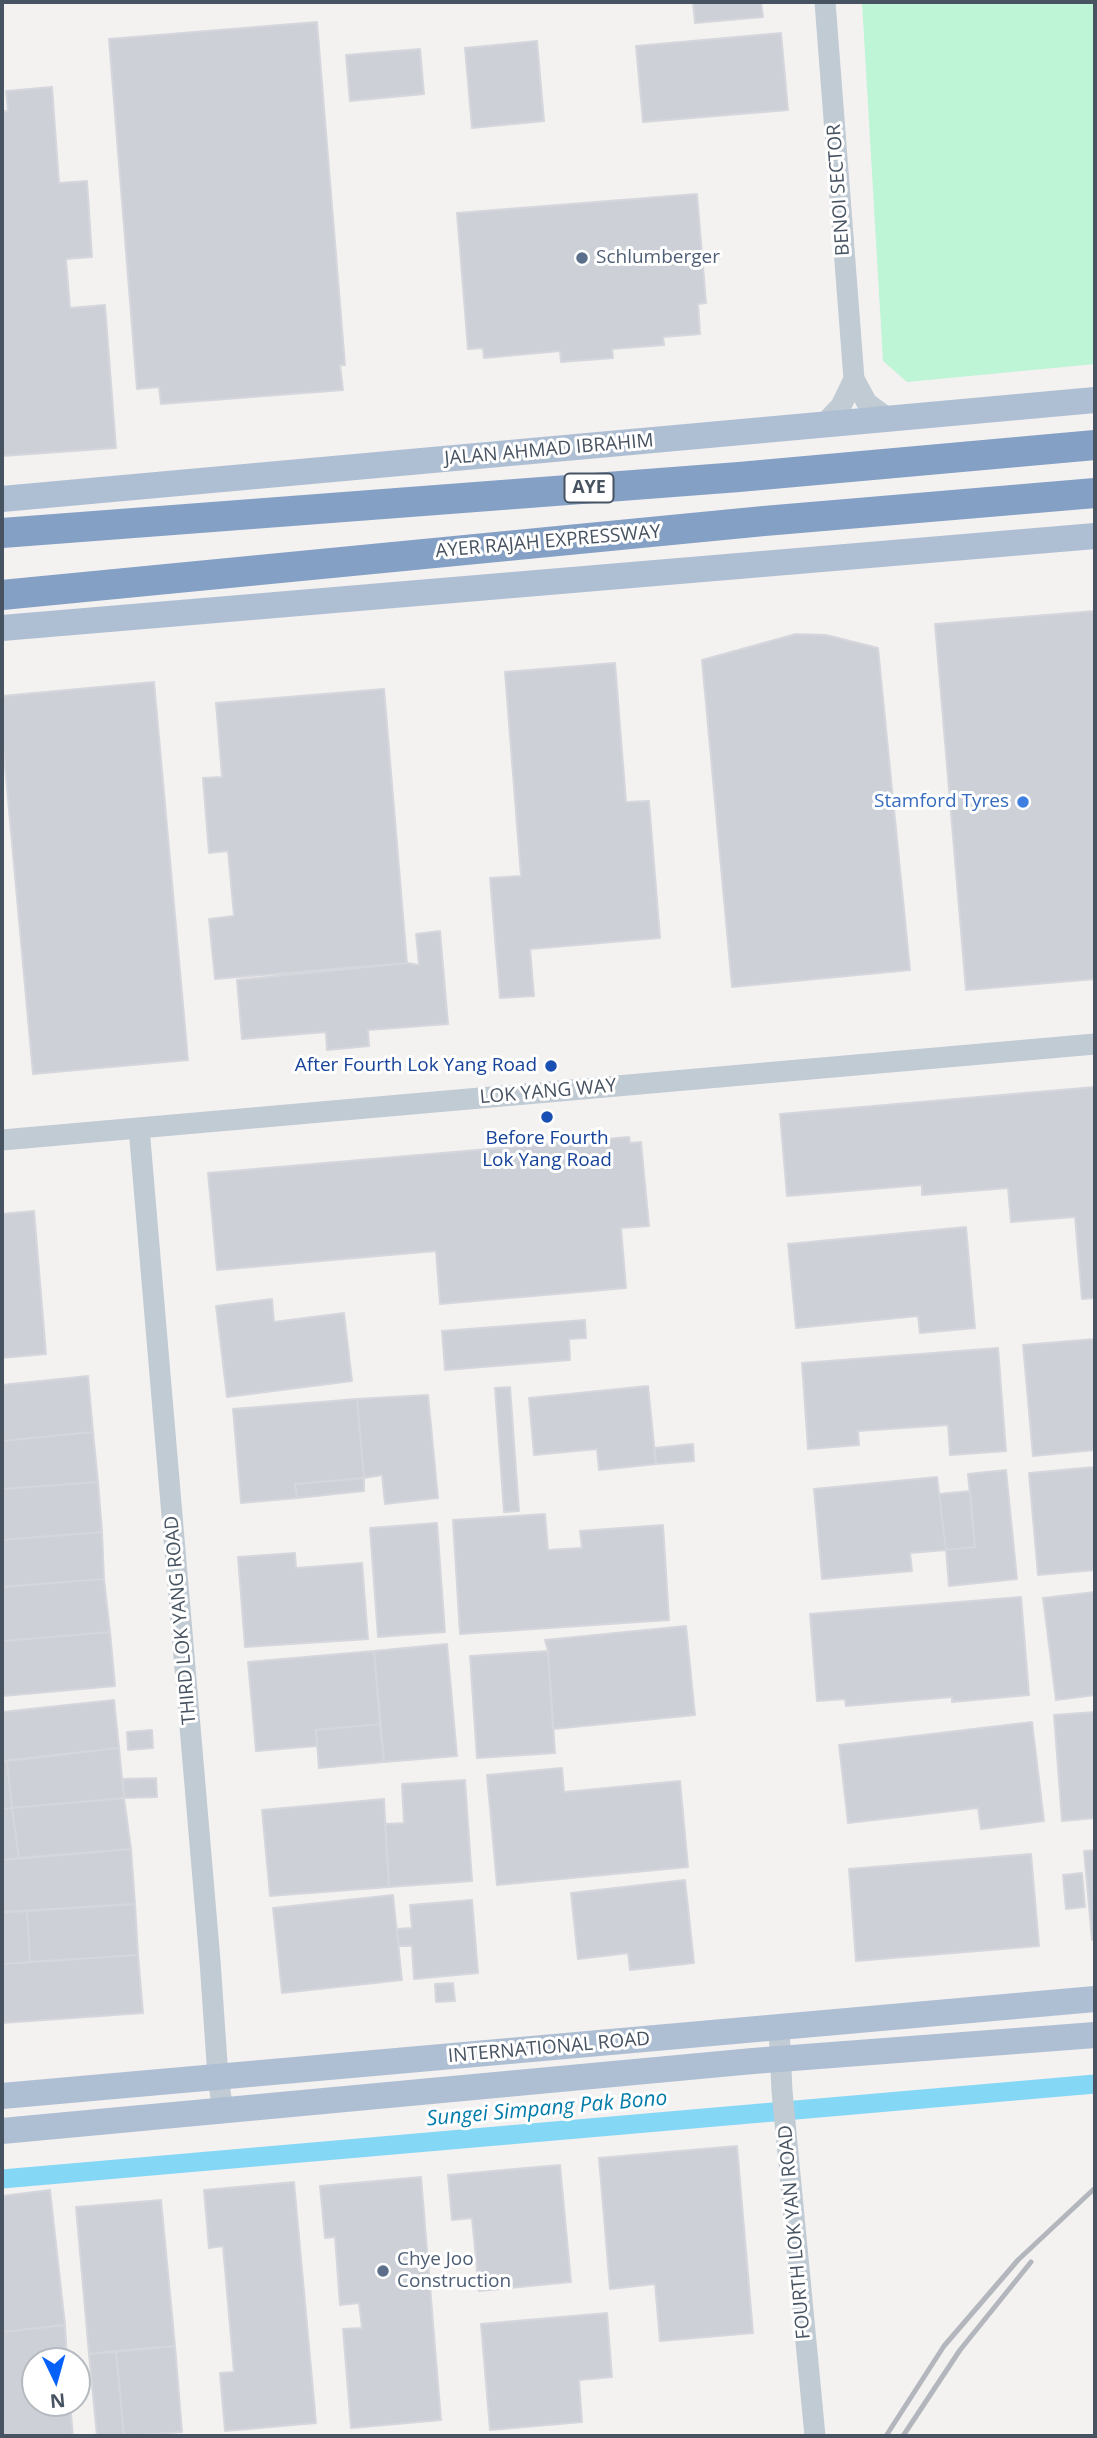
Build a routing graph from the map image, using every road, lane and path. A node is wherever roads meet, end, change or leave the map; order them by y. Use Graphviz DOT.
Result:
graph roads {
  1 [pos="825,2"];
  2 [pos="854,379"];
  3 [pos="1095,400"];
  4 [pos="890,420"];
  5 [pos="823,425"];
  6 [pos="1095,445"];
  7 [pos="1095,493"];
  8 [pos="2,499"];
  9 [pos="2,533"];
  10 [pos="1095,536"];
  11 [pos="2,595"];
  12 [pos="2,628"];
  13 [pos="1095,1044"];
  14 [pos="139,1128"];
  15 [pos="2,1140"];
  16 [pos="1095,1999"];
  17 [pos="779,2027"];
  18 [pos="1095,2035"];
  19 [pos="781,2058"];
  20 [pos="218,2077"];
  21 [pos="2,2096"];
  22 [pos="223,2112"];
  23 [pos="2,2131"];
  24 [pos="815,2436"];
  1 -- 2 [label="street, BENOI SECTOR"];
  2 -- 4 [label="street, BENOI SECTOR"];
  2 -- 5 [label="street"];
  3 -- 4 [label="main road, JALAN AHMAD IBRAHIM"];
  4 -- 5 [label="main road, JALAN AHMAD IBRAHIM"];
  5 -- 8 [label="main road, JALAN AHMAD IBRAHIM"];
  6 -- 9 [label="highway, AYE"];
  7 -- 11 [label="highway, AYER RAJAH EXPRESSWAY"];
  10 -- 12 [label="main road"];
  13 -- 14 [label="street, LOK YANG WAY"];
  14 -- 15 [label="street, LOK YANG WAY"];
  14 -- 20 [label="street, THIRD LOK YANG ROAD"];
  16 -- 17 [label="main road, INTERNATIONAL ROAD"];
  17 -- 19 [label="street, FOURTH LOK YAN ROAD"];
  17 -- 20 [label="main road, INTERNATIONAL ROAD"];
  18 -- 19 [label="main road, INTERNATIONAL ROAD"];
  19 -- 22 [label="main road, INTERNATIONAL ROAD"];
  19 -- 24 [label="street, FOURTH LOK YAN ROAD"];
  20 -- 21 [label="main road, INTERNATIONAL ROAD"];
  20 -- 22 [label="street, THIRD LOK YANG ROAD"];
  22 -- 23 [label="main road, INTERNATIONAL ROAD"];
}
